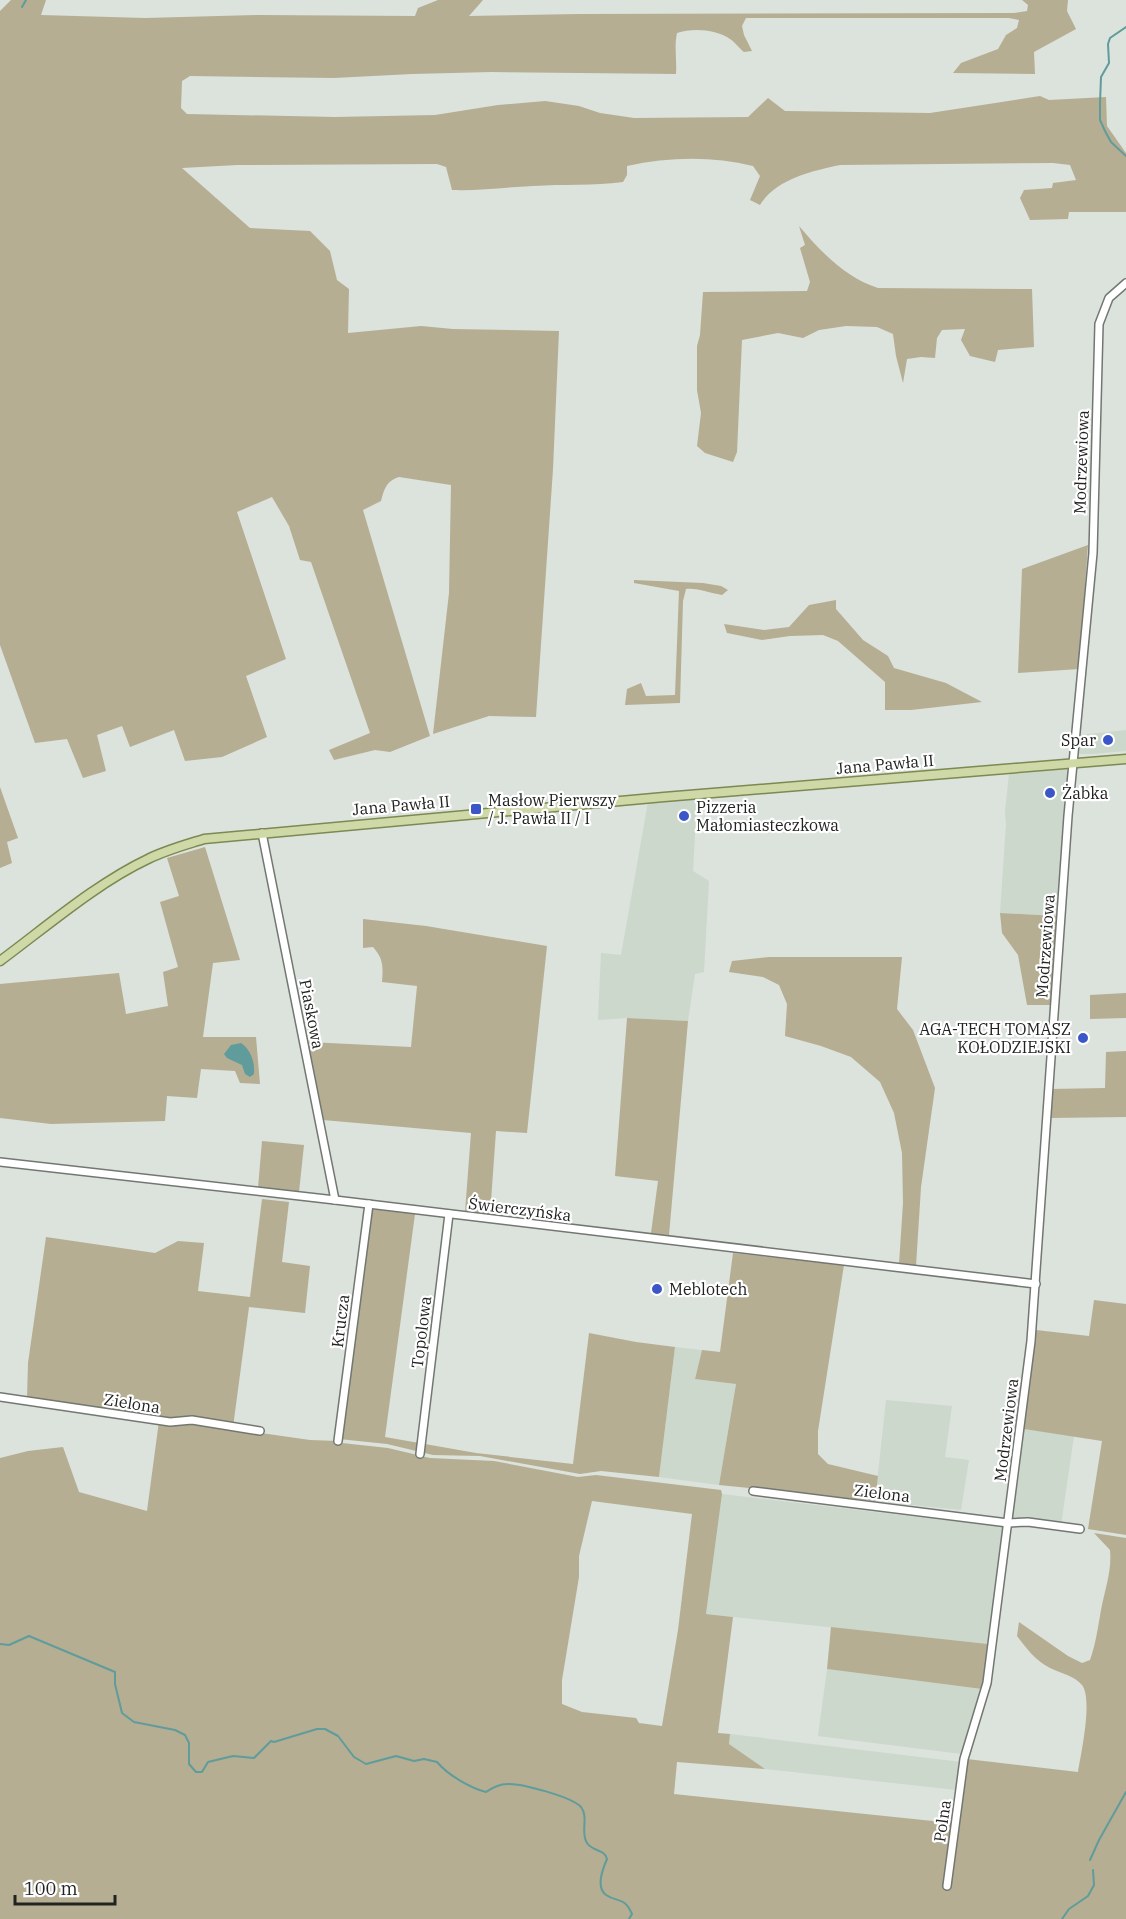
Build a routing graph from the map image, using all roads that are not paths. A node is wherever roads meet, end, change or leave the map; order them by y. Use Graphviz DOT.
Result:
graph roads {
  1 [pos="1126,283"];
  2 [pos="1126,759"];
  3 [pos="1073,763"];
  4 [pos="262,833"];
  5 [pos="0,961"];
  6 [pos="0,1162"];
  7 [pos="335,1200"];
  8 [pos="369,1204"];
  9 [pos="449,1214"];
  10 [pos="1036,1284"];
  11 [pos="0,1397"];
  12 [pos="260,1431"];
  13 [pos="338,1441"];
  14 [pos="420,1454"];
  15 [pos="753,1491"];
  16 [pos="1008,1522"];
  17 [pos="1080,1529"];
  18 [pos="964,1759"];
  19 [pos="947,1886"];
  1 -- 3 [label="street, Modrzewiowa"];
  2 -- 3 [label="main road, Jana Pawła II"];
  3 -- 4 [label="main road, Jana Pawła II"];
  3 -- 10 [label="street, Modrzewiowa"];
  4 -- 5 [label="main road, Jana Pawła II"];
  4 -- 7 [label="street, Piaskowa"];
  6 -- 7 [label="street, Świerczyńska"];
  7 -- 8 [label="street, Świerczyńska"];
  8 -- 9 [label="street, Świerczyńska"];
  8 -- 13 [label="street, Krucza"];
  9 -- 10 [label="street, Świerczyńska"];
  9 -- 14 [label="street, Topolowa"];
  10 -- 16 [label="street, Modrzewiowa"];
  11 -- 12 [label="street, Zielona"];
  15 -- 16 [label="street, Zielona"];
  16 -- 17 [label="street, Zielona"];
  16 -- 18 [label="street, Modrzewiowa"];
  18 -- 19 [label="street, Polna"];
}
